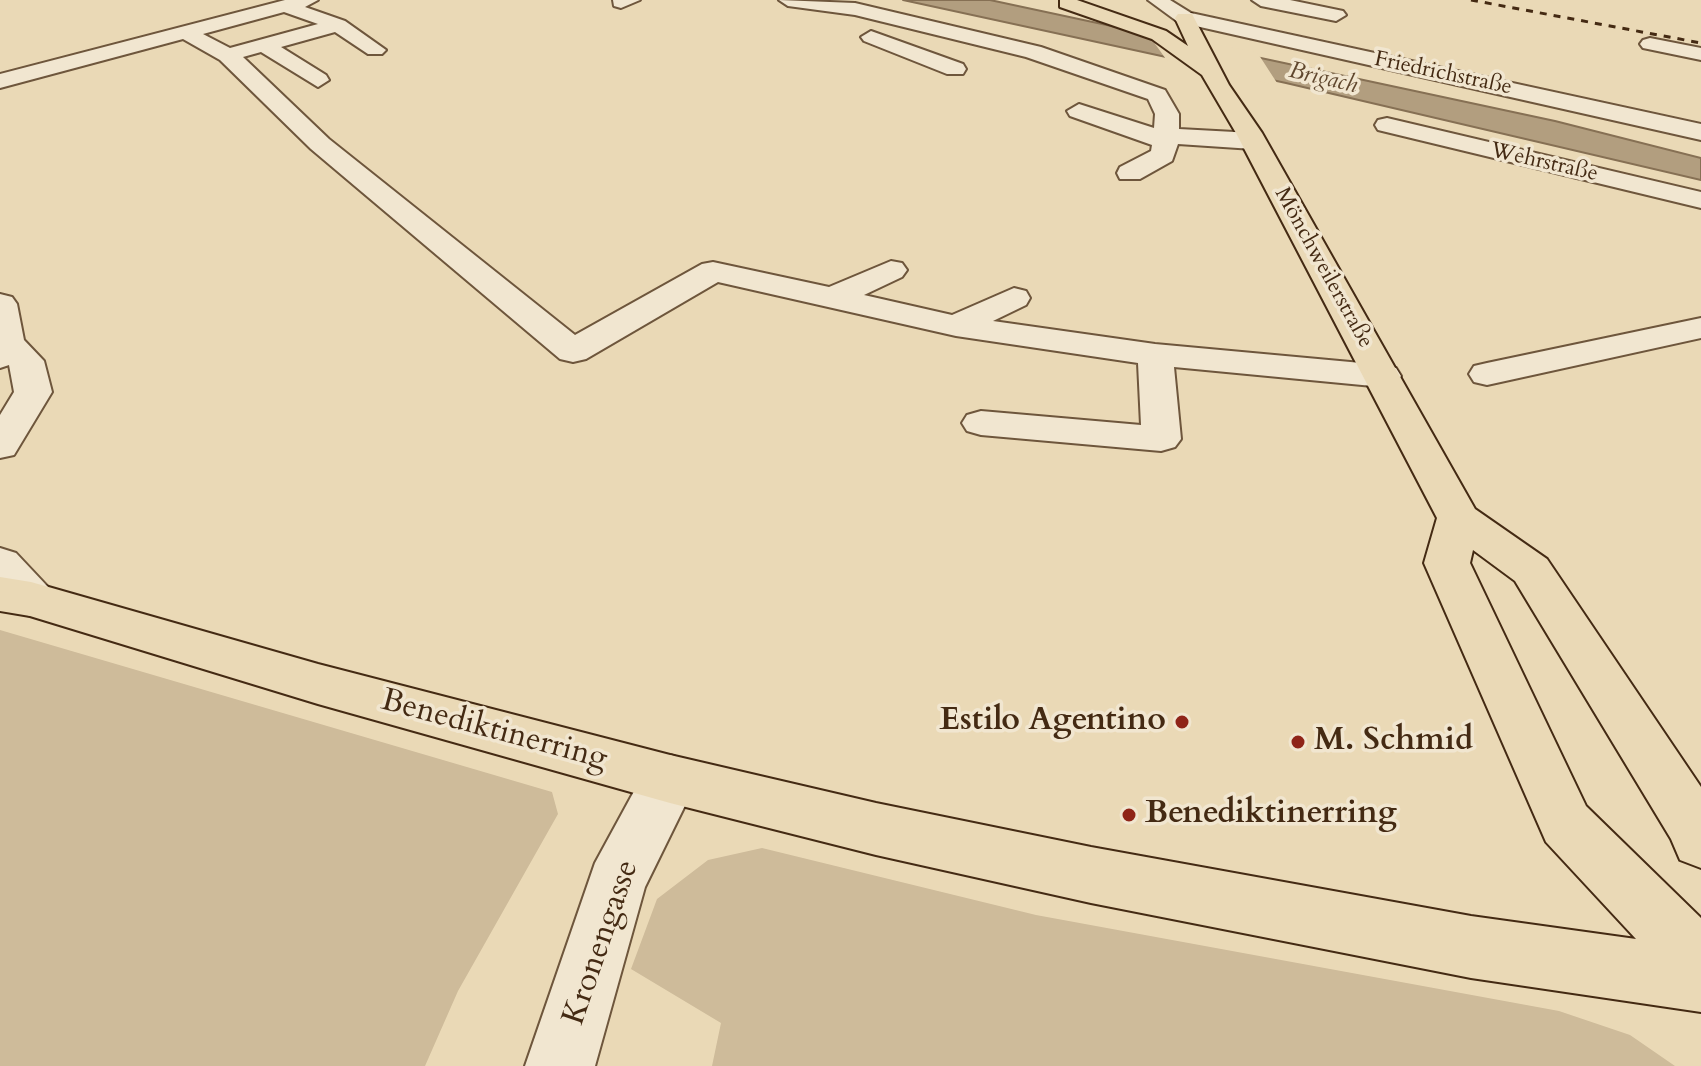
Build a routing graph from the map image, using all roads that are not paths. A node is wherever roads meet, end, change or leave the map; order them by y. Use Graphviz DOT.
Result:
graph roads {
  1 [pos="309,0"];
  2 [pos="787,0"];
  3 [pos="1111,0"];
  4 [pos="1157,0"];
  5 [pos="1261,0"];
  6 [pos="1061,1"];
  7 [pos="285,6"];
  8 [pos="1336,15"];
  9 [pos="1190,18"];
  10 [pos="190,19"];
  11 [pos="339,19"];
  12 [pos="1650,44"];
  13 [pos="264,45"];
  14 [pos="375,50"];
  15 [pos="1701,54"];
  16 [pos="228,55"];
  17 [pos="955,69"];
  18 [pos="318,80"];
  19 [pos="1215,80"];
  20 [pos="0,81"];
  21 [pos="1079,111"];
  22 [pos="1387,125"];
  23 [pos="1701,132"];
  24 [pos="1166,138"];
  25 [pos="1253,141"];
  26 [pos="1130,173"];
  27 [pos="1701,200"];
  28 [pos="891,270"];
  29 [pos="833,298"];
  30 [pos="1014,298"];
  31 [pos="0,304"];
  32 [pos="956,326"];
  33 [pos="1701,328"];
  34 [pos="4,350"];
  35 [pos="1155,355"];
  36 [pos="1487,374"];
  37 [pos="1383,376"];
  38 [pos="981,423"];
  39 [pos="0,446"];
  40 [pos="1459,518"];
  41 [pos="10,586"];
  42 [pos="670,779"];
  43 [pos="1701,842"];
  44 [pos="1701,962"];
  45 [pos="1701,980"];
  46 [pos="560,1066"];
  1 -- 7 [label="street"];
  2 -- 17 [label="street"];
  2 -- 24 [label="street"];
  3 -- 9 [label="main road"];
  4 -- 9 [label="street"];
  5 -- 8 [label="street"];
  6 -- 9 [label="main road"];
  6 -- 19 [label="main road"];
  7 -- 10 [label="street"];
  7 -- 11 [label="street"];
  9 -- 19 [label="main road, Mönchweilerstraße"];
  9 -- 23 [label="street, Friedrichstraße"];
  10 -- 16 [label="street"];
  10 -- 20 [label="street"];
  11 -- 13 [label="street"];
  11 -- 14 [label="street"];
  12 -- 15 [label="street"];
  13 -- 16 [label="street"];
  13 -- 18 [label="street"];
  16 -- 29 [label="street"];
  19 -- 25 [label="main road, Mönchweilerstraße"];
  21 -- 24 [label="street"];
  22 -- 27 [label="street, Wehrstraße"];
  24 -- 25 [label="street"];
  24 -- 26 [label="street"];
  25 -- 37 [label="main road, Mönchweilerstraße"];
  28 -- 29 [label="street"];
  29 -- 32 [label="street"];
  30 -- 32 [label="street"];
  31 -- 34 [label="street"];
  32 -- 35 [label="street"];
  33 -- 36 [label="street"];
  34 -- 39 [label="street"];
  35 -- 37 [label="street"];
  35 -- 38 [label="street"];
  37 -- 40 [label="main road, Mönchweilerstraße"];
  40 -- 43 [label="main road, Mönchweilerstraße"];
  40 -- 44 [label="main road"];
  41 -- 42 [label="main road, Benediktinerring"];
  42 -- 45 [label="main road, Benediktinerring"];
  42 -- 46 [label="street, Kronengasse"];
}
